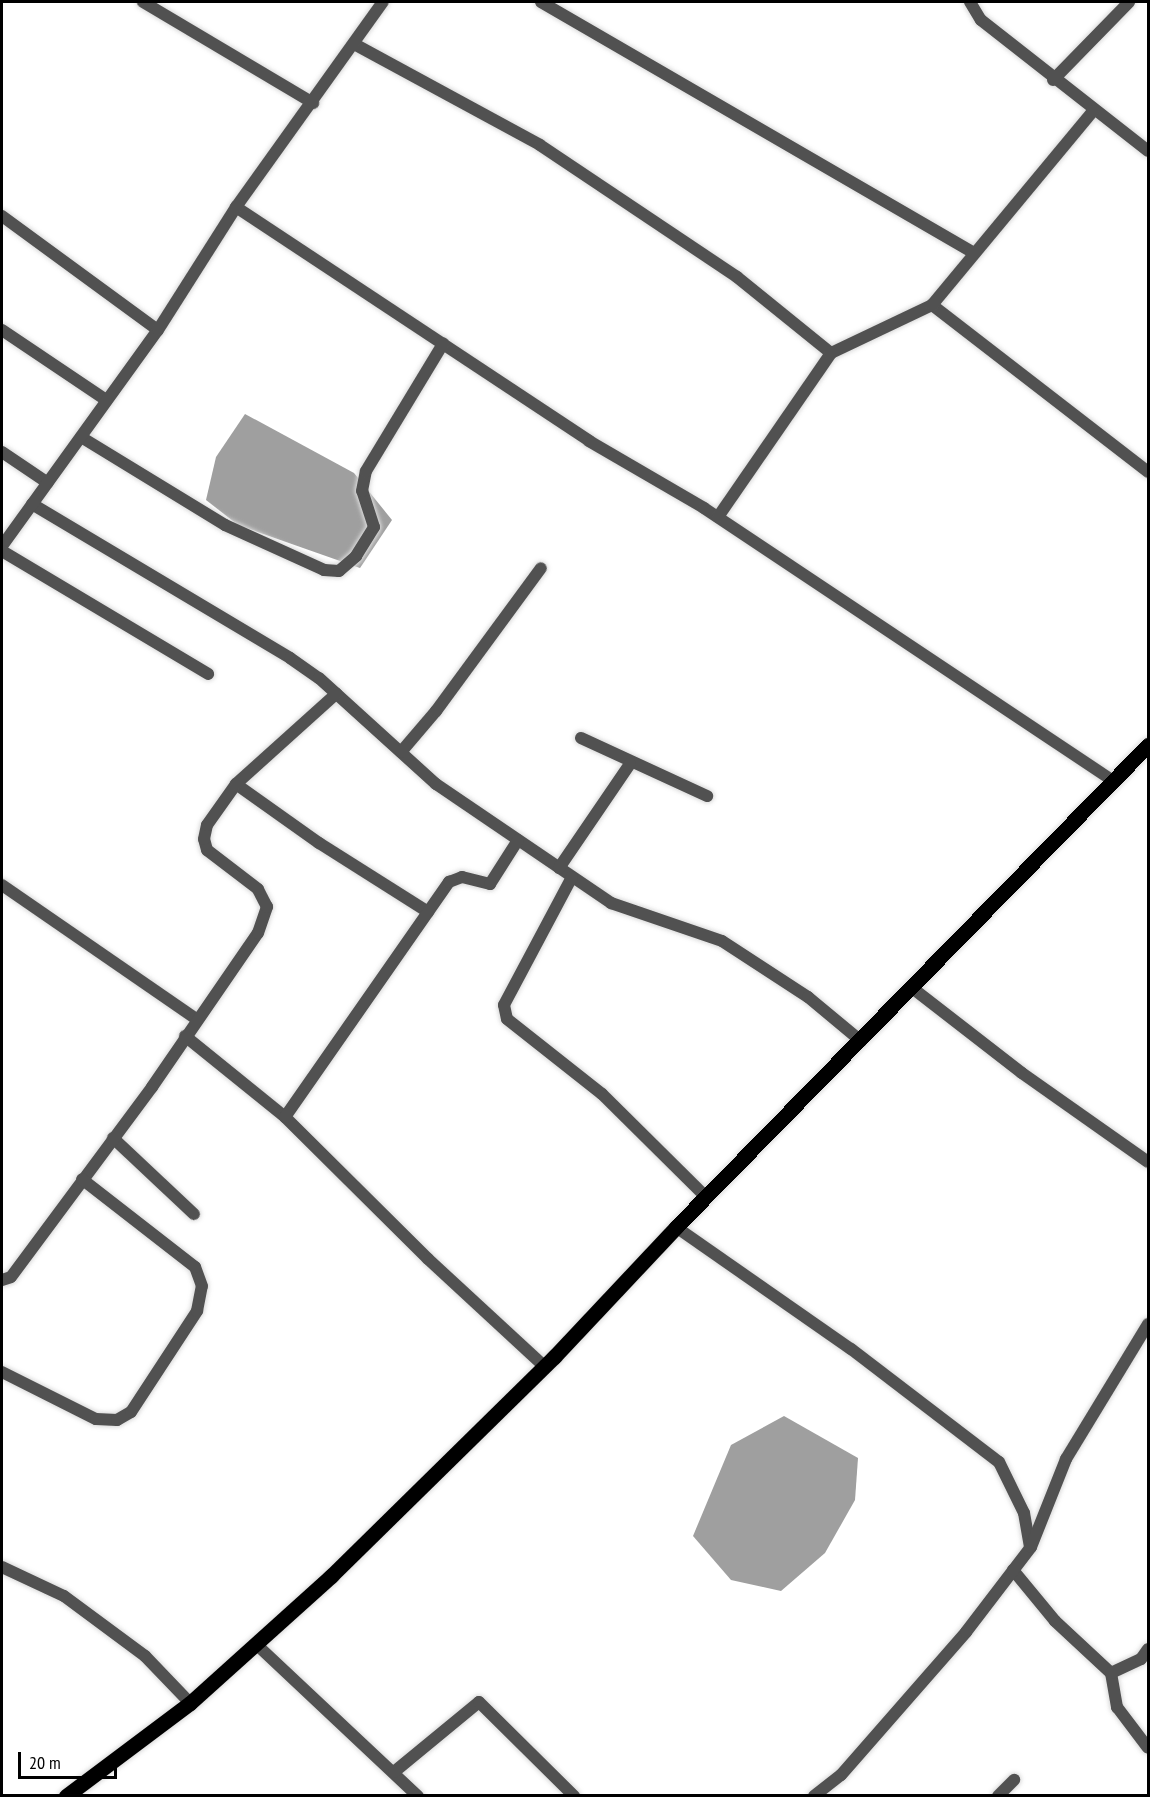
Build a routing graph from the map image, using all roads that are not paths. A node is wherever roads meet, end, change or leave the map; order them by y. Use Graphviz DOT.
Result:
graph roads {
  1 [pos="143,2"];
  2 [pos="383,2"];
  3 [pos="541,2"];
  4 [pos="970,2"];
  5 [pos="1129,2"];
  6 [pos="356,45"];
  7 [pos="1053,80"];
  8 [pos="312,103"];
  9 [pos="1093,111"];
  10 [pos="1149,151"];
  11 [pos="236,207"];
  12 [pos="2,216"];
  13 [pos="973,252"];
  14 [pos="932,304"];
  15 [pos="2,330"];
  16 [pos="158,330"];
  17 [pos="442,344"];
  18 [pos="831,353"];
  19 [pos="106,400"];
  20 [pos="81,436"];
  21 [pos="2,452"];
  22 [pos="1149,472"];
  23 [pos="48,483"];
  24 [pos="32,504"];
  25 [pos="718,517"];
  26 [pos="2,546"];
  27 [pos="2,551"];
  28 [pos="541,568"];
  29 [pos="208,674"];
  30 [pos="336,693"];
  31 [pos="581,738"];
  32 [pos="1149,745"];
  33 [pos="400,752"];
  34 [pos="630,764"];
  35 [pos="1114,781"];
  36 [pos="236,784"];
  37 [pos="707,796"];
  38 [pos="518,840"];
  39 [pos="559,867"];
  40 [pos="572,877"];
  41 [pos="2,885"];
  42 [pos="428,912"];
  43 [pos="911,987"];
  44 [pos="196,1019"];
  45 [pos="185,1036"];
  46 [pos="861,1041"];
  47 [pos="285,1117"];
  48 [pos="113,1138"];
  49 [pos="1149,1162"];
  50 [pos="82,1179"];
  51 [pos="706,1197"];
  52 [pos="194,1214"];
  53 [pos="676,1227"];
  54 [pos="2,1280"];
  55 [pos="1149,1323"];
  56 [pos="544,1366"];
  57 [pos="2,1372"];
  58 [pos="1030,1547"];
  59 [pos="2,1567"];
  60 [pos="1013,1570"];
  61 [pos="257,1645"];
  62 [pos="1149,1649"];
  63 [pos="1111,1673"];
  64 [pos="190,1702"];
  65 [pos="1149,1748"];
  66 [pos="394,1772"];
  67 [pos="1014,1780"];
  68 [pos="815,1795"];
  69 [pos="66,1796"];
  70 [pos="418,1796"];
  71 [pos="574,1796"];
  72 [pos="998,1796"];
  1 -- 8 [label="street"];
  2 -- 6 [label="street"];
  3 -- 13 [label="street"];
  4 -- 7 [label="street"];
  5 -- 7 [label="street"];
  6 -- 8 [label="street"];
  6 -- 18 [label="street"];
  7 -- 9 [label="street"];
  8 -- 11 [label="street"];
  9 -- 10 [label="street"];
  9 -- 13 [label="street"];
  11 -- 16 [label="street"];
  11 -- 17 [label="street"];
  12 -- 16 [label="street"];
  13 -- 14 [label="street"];
  14 -- 18 [label="street"];
  14 -- 22 [label="street"];
  15 -- 19 [label="street"];
  16 -- 19 [label="street"];
  17 -- 20 [label="street"];
  17 -- 25 [label="street"];
  18 -- 25 [label="street"];
  19 -- 20 [label="street"];
  20 -- 23 [label="street"];
  21 -- 23 [label="street"];
  23 -- 24 [label="street"];
  24 -- 26 [label="street"];
  24 -- 30 [label="street"];
  25 -- 35 [label="street"];
  27 -- 29 [label="street"];
  28 -- 33 [label="street"];
  30 -- 33 [label="street"];
  30 -- 36 [label="street"];
  31 -- 34 [label="street"];
  32 -- 35 [label="main road"];
  33 -- 38 [label="street"];
  34 -- 37 [label="street"];
  34 -- 39 [label="street"];
  35 -- 43 [label="main road"];
  36 -- 42 [label="street"];
  36 -- 44 [label="street"];
  38 -- 39 [label="street"];
  38 -- 42 [label="street"];
  39 -- 40 [label="street"];
  40 -- 46 [label="street"];
  40 -- 51 [label="street"];
  41 -- 44 [label="street"];
  42 -- 47 [label="street"];
  43 -- 46 [label="main road"];
  43 -- 49 [label="street"];
  44 -- 45 [label="street"];
  45 -- 47 [label="street"];
  45 -- 48 [label="street"];
  46 -- 51 [label="main road"];
  47 -- 56 [label="street"];
  48 -- 50 [label="street"];
  48 -- 52 [label="street"];
  50 -- 54 [label="street"];
  50 -- 57 [label="street"];
  51 -- 53 [label="main road"];
  53 -- 56 [label="main road"];
  53 -- 58 [label="street"];
  55 -- 58 [label="street"];
  56 -- 61 [label="main road"];
  58 -- 60 [label="street"];
  59 -- 64 [label="street"];
  60 -- 63 [label="street"];
  60 -- 68 [label="street"];
  61 -- 64 [label="main road"];
  61 -- 66 [label="street"];
  62 -- 63 [label="street"];
  63 -- 65 [label="street"];
  64 -- 69 [label="main road"];
  66 -- 70 [label="street"];
  66 -- 71 [label="street"];
  67 -- 72 [label="street"];
}
